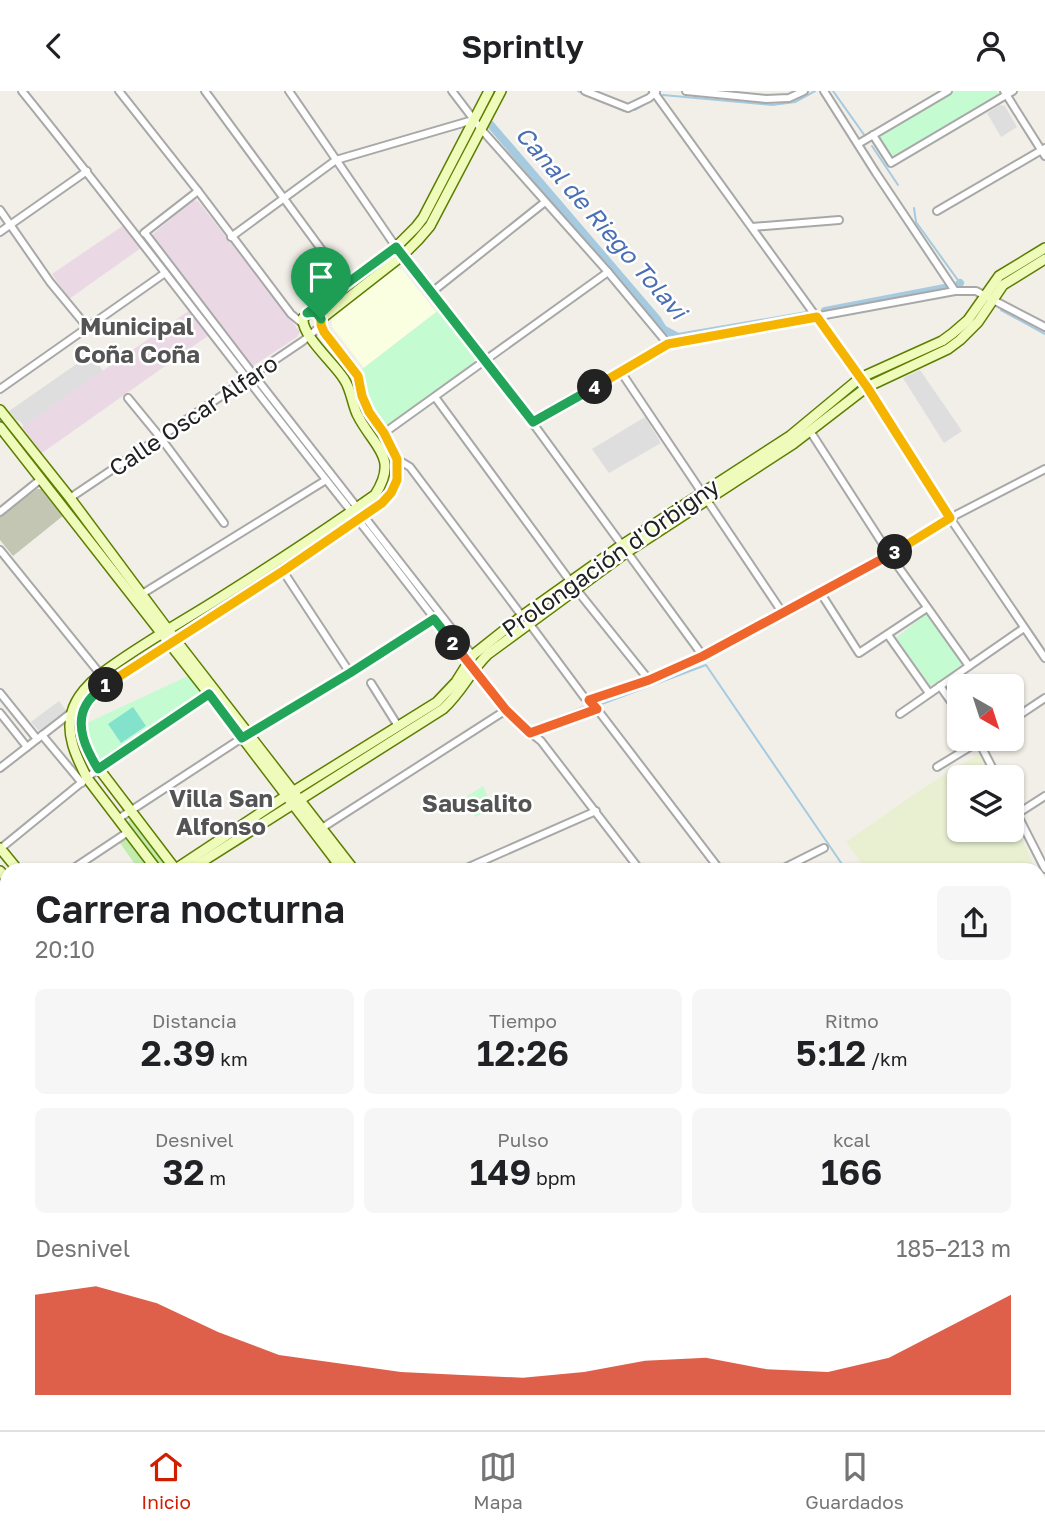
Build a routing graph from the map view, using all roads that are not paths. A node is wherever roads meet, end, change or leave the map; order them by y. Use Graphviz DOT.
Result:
graph roads {
  1 [pos="22,91"];
  2 [pos="119,91"];
  3 [pos="205,91"];
  4 [pos="289,91"];
  5 [pos="452,91"];
  6 [pos="489,91"];
  7 [pos="501,91"];
  8 [pos="686,91"];
  9 [pos="804,91"];
  10 [pos="824,91"];
  11 [pos="948,91"];
  12 [pos="591,92"];
  13 [pos="655,92"];
  14 [pos="1008,92"];
  15 [pos="474,120"];
  16 [pos="481,129"];
  17 [pos="873,135"];
  18 [pos="858,144"];
  19 [pos="1044,151"];
  20 [pos="336,160"];
  21 [pos="87,171"];
  22 [pos="198,191"];
  23 [pos="283,198"];
  24 [pos="545,202"];
  25 [pos="0,210"];
  26 [pos="937,211"];
  27 [pos="839,220"];
  28 [pos="11,225"];
  29 [pos="752,227"];
  30 [pos="0,232"];
  31 [pos="145,233"];
  32 [pos="231,237"];
  33 [pos="139,238"];
  34 [pos="396,247"];
  35 [pos="1045,248"];
  36 [pos="402,255"];
  37 [pos="1045,259"];
  38 [pos="608,272"];
  39 [pos="165,273"];
  40 [pos="346,283"];
  41 [pos="955,291"];
  42 [pos="432,292"];
  43 [pos="989,298"];
  44 [pos="817,317"];
  45 [pos="311,323"];
  46 [pos="1045,327"];
  47 [pos="88,328"];
  48 [pos="668,344"];
  49 [pos="484,361"];
  50 [pos="621,372"];
  51 [pos="253,374"];
  52 [pos="246,378"];
  53 [pos="860,378"];
  54 [pos="867,387"];
  55 [pos="0,389"];
  56 [pos="435,397"];
  57 [pos="128,398"];
  58 [pos="0,410"];
  59 [pos="533,422"];
  60 [pos="0,427"];
  61 [pos="810,431"];
  62 [pos="384,433"];
  63 [pos="160,437"];
  64 [pos="397,459"];
  65 [pos="1045,470"];
  66 [pos="41,479"];
  67 [pos="327,480"];
  68 [pos="703,497"];
  69 [pos="70,498"];
  70 [pos="0,512"];
  71 [pos="357,513"];
  72 [pos="950,518"];
  73 [pos="224,523"];
  74 [pos="624,549"];
  75 [pos="0,550"];
  76 [pos="890,555"];
  77 [pos="283,571"];
  78 [pos="573,585"];
  79 [pos="820,593"];
  80 [pos="142,594"];
  81 [pos="927,608"];
  82 [pos="782,613"];
  83 [pos="434,619"];
  84 [pos="525,619"];
  85 [pos="1024,628"];
  86 [pos="165,632"];
  87 [pos="888,635"];
  88 [pos="172,641"];
  89 [pos="703,656"];
  90 [pos="1045,659"];
  91 [pos="474,663"];
  92 [pos="969,666"];
  93 [pos="350,673"];
  94 [pos="101,675"];
  95 [pos="649,680"];
  96 [pos="371,683"];
  97 [pos="940,686"];
  98 [pos="212,692"];
  99 [pos="929,693"];
  100 [pos="947,696"];
  101 [pos="1,698"];
  102 [pos="1045,698"];
  103 [pos="589,700"];
  104 [pos="597,709"];
  105 [pos="506,710"];
  106 [pos="72,712"];
  107 [pos="1024,712"];
  108 [pos="0,713"];
  109 [pos="900,714"];
  110 [pos="398,726"];
  111 [pos="530,733"];
  112 [pos="245,736"];
  113 [pos="40,737"];
  114 [pos="27,747"];
  115 [pos="961,751"];
  116 [pos="937,767"];
  117 [pos="0,768"];
  118 [pos="98,769"];
  119 [pos="84,780"];
  120 [pos="1045,796"];
  121 [pos="292,798"];
  122 [pos="1024,810"];
  123 [pos="130,811"];
  124 [pos="596,811"];
  125 [pos="118,819"];
  126 [pos="322,828"];
  127 [pos="1024,828"];
  128 [pos="128,832"];
  129 [pos="0,848"];
  130 [pos="824,849"];
  131 [pos="12,863"];
  132 [pos="82,863"];
  133 [pos="152,863"];
  134 [pos="170,863"];
  135 [pos="186,863"];
  136 [pos="199,863"];
  137 [pos="338,863"];
  138 [pos="349,863"];
  139 [pos="478,863"];
  140 [pos="635,863"];
  141 [pos="715,863"];
  142 [pos="795,863"];
  143 [pos="1042,863"];
  1 -- 21 [label="street"];
  2 -- 22 [label="street"];
  3 -- 23 [label="street"];
  4 -- 20 [label="street"];
  5 -- 15 [label="street"];
  6 -- 15 [label="main road, Calle Oscar Alfaro"];
  7 -- 16 [label="main road, Calle Oscar Alfaro"];
  8 -- 9 [label="street"];
  10 -- 18 [label="street"];
  11 -- 17 [label="street"];
  12 -- 13 [label="street"];
  13 -- 29 [label="street"];
  14 -- 17 [label="street"];
  14 -- 19 [label="street"];
  15 -- 16 [label="street"];
  15 -- 20 [label="street"];
  15 -- 34 [label="main road, Calle Oscar Alfaro"];
  16 -- 24 [label="street"];
  16 -- 36 [label="main road, Calle Oscar Alfaro"];
  17 -- 18 [label="street"];
  18 -- 41 [label="street"];
  19 -- 26 [label="street"];
  20 -- 23 [label="street"];
  20 -- 34 [label="street"];
  21 -- 28 [label="street"];
  21 -- 33 [label="street"];
  22 -- 31 [label="street"];
  22 -- 32 [label="street"];
  23 -- 32 [label="street"];
  23 -- 40 [label="street"];
  24 -- 38 [label="street"];
  24 -- 42 [label="street"];
  25 -- 28 [label="street"];
  27 -- 29 [label="street"];
  28 -- 30 [label="street"];
  28 -- 47 [label="street"];
  29 -- 44 [label="street"];
  31 -- 33 [label="street"];
  31 -- 51 [label="street"];
  32 -- 45 [label="street"];
  33 -- 39 [label="street"];
  34 -- 36 [label="street"];
  34 -- 40 [label="main road, Calle Oscar Alfaro"];
  35 -- 43 [label="main road, Prolongación d'Orbigny"];
  36 -- 42 [label="street"];
  36 -- 45 [label="main road, Calle Oscar Alfaro"];
  37 -- 43 [label="main road, Prolongación d'Orbigny"];
  38 -- 48 [label="street"];
  38 -- 49 [label="street"];
  39 -- 47 [label="street"];
  39 -- 52 [label="street"];
  40 -- 45 [label="main road, Calle Oscar Alfaro"];
  41 -- 43 [label="street"];
  41 -- 44 [label="street"];
  42 -- 49 [label="street"];
  43 -- 46 [label="street"];
  43 -- 53 [label="main road, Prolongación d'Orbigny"];
  43 -- 54 [label="main road, Prolongación d'Orbigny"];
  44 -- 48 [label="street"];
  44 -- 53 [label="street"];
  45 -- 51 [label="street, Calle Oscar Alfaro"];
  45 -- 62 [label="main road"];
  45 -- 71 [label="main road"];
  47 -- 55 [label="street"];
  48 -- 50 [label="street"];
  49 -- 56 [label="street"];
  49 -- 59 [label="street"];
  50 -- 59 [label="street"];
  50 -- 68 [label="street"];
  51 -- 52 [label="street, Calle Oscar Alfaro"];
  51 -- 71 [label="street"];
  52 -- 63 [label="street, Calle Oscar Alfaro"];
  52 -- 67 [label="street"];
  53 -- 54 [label="street"];
  53 -- 68 [label="main road, Prolongación d'Orbigny"];
  54 -- 61 [label="main road, Prolongación d'Orbigny"];
  54 -- 72 [label="street"];
  56 -- 62 [label="street"];
  56 -- 78 [label="street"];
  57 -- 63 [label="street"];
  58 -- 69 [label="main road"];
  59 -- 74 [label="street"];
  60 -- 66 [label="main road"];
  61 -- 68 [label="main road, Prolongación d'Orbigny"];
  61 -- 76 [label="street"];
  62 -- 64 [label="main road"];
  63 -- 69 [label="street, Calle Oscar Alfaro"];
  63 -- 73 [label="street"];
  64 -- 71 [label="main road"];
  64 -- 84 [label="street"];
  65 -- 72 [label="street"];
  66 -- 70 [label="street"];
  66 -- 86 [label="main road"];
  67 -- 71 [label="street"];
  67 -- 80 [label="street"];
  68 -- 74 [label="main road, Prolongación d'Orbigny"];
  68 -- 82 [label="street"];
  69 -- 80 [label="main road"];
  71 -- 77 [label="main road"];
  71 -- 83 [label="street"];
  71 -- 86 [label="main road"];
  71 -- 91 [label="street"];
  72 -- 76 [label="street"];
  72 -- 85 [label="street"];
  74 -- 78 [label="main road, Prolongación d'Orbigny"];
  74 -- 89 [label="street"];
  75 -- 94 [label="street"];
  76 -- 79 [label="street"];
  76 -- 81 [label="street"];
  77 -- 88 [label="main road"];
  77 -- 93 [label="street"];
  78 -- 84 [label="main road, Prolongación d'Orbigny"];
  78 -- 95 [label="street"];
  79 -- 82 [label="street"];
  79 -- 87 [label="street"];
  80 -- 86 [label="main road"];
  81 -- 87 [label="street"];
  81 -- 92 [label="street"];
  82 -- 89 [label="street"];
  83 -- 91 [label="street"];
  83 -- 93 [label="street"];
  84 -- 91 [label="main road, Prolongación d'Orbigny"];
  84 -- 103 [label="street"];
  85 -- 90 [label="street"];
  85 -- 92 [label="street"];
  86 -- 88 [label="main road"];
  86 -- 94 [label="main road"];
  87 -- 99 [label="street"];
  88 -- 98 [label="main road"];
  88 -- 118 [label="main road"];
  89 -- 95 [label="street"];
  91 -- 105 [label="street"];
  91 -- 110 [label="main road, Prolongación d'Orbigny"];
  91 -- 121 [label="main road, Prolongación d'Orbigny"];
  92 -- 97 [label="street"];
  93 -- 112 [label="street"];
  94 -- 106 [label="main road"];
  95 -- 103 [label="street"];
  96 -- 110 [label="street"];
  97 -- 99 [label="street"];
  97 -- 100 [label="street"];
  98 -- 112 [label="main road"];
  98 -- 118 [label="street"];
  99 -- 109 [label="street"];
  101 -- 113 [label="street"];
  102 -- 107 [label="street"];
  103 -- 104 [label="street"];
  104 -- 111 [label="street"];
  104 -- 141 [label="street"];
  105 -- 111 [label="street"];
  105 -- 126 [label="street"];
  106 -- 113 [label="street"];
  106 -- 119 [label="main road"];
  108 -- 114 [label="street"];
  110 -- 121 [label="main road, Prolongación d'Orbigny"];
  111 -- 124 [label="street"];
  112 -- 121 [label="main road"];
  112 -- 123 [label="street"];
  113 -- 114 [label="street"];
  113 -- 119 [label="street"];
  114 -- 117 [label="street"];
  115 -- 116 [label="street"];
  118 -- 119 [label="street"];
  118 -- 123 [label="main road"];
  119 -- 125 [label="main road"];
  119 -- 129 [label="street"];
  120 -- 122 [label="street"];
  121 -- 126 [label="main road"];
  121 -- 135 [label="main road, Prolongación d'Orbigny"];
  121 -- 136 [label="main road, Prolongación d'Orbigny"];
  121 -- 137 [label="main road"];
  123 -- 125 [label="street"];
  123 -- 134 [label="main road"];
  124 -- 139 [label="street"];
  124 -- 140 [label="street"];
  125 -- 128 [label="main road"];
  126 -- 138 [label="main road"];
  127 -- 143 [label="street"];
  128 -- 132 [label="street"];
  128 -- 133 [label="main road"];
  129 -- 131 [label="main road"];
  130 -- 142 [label="street"];
}
